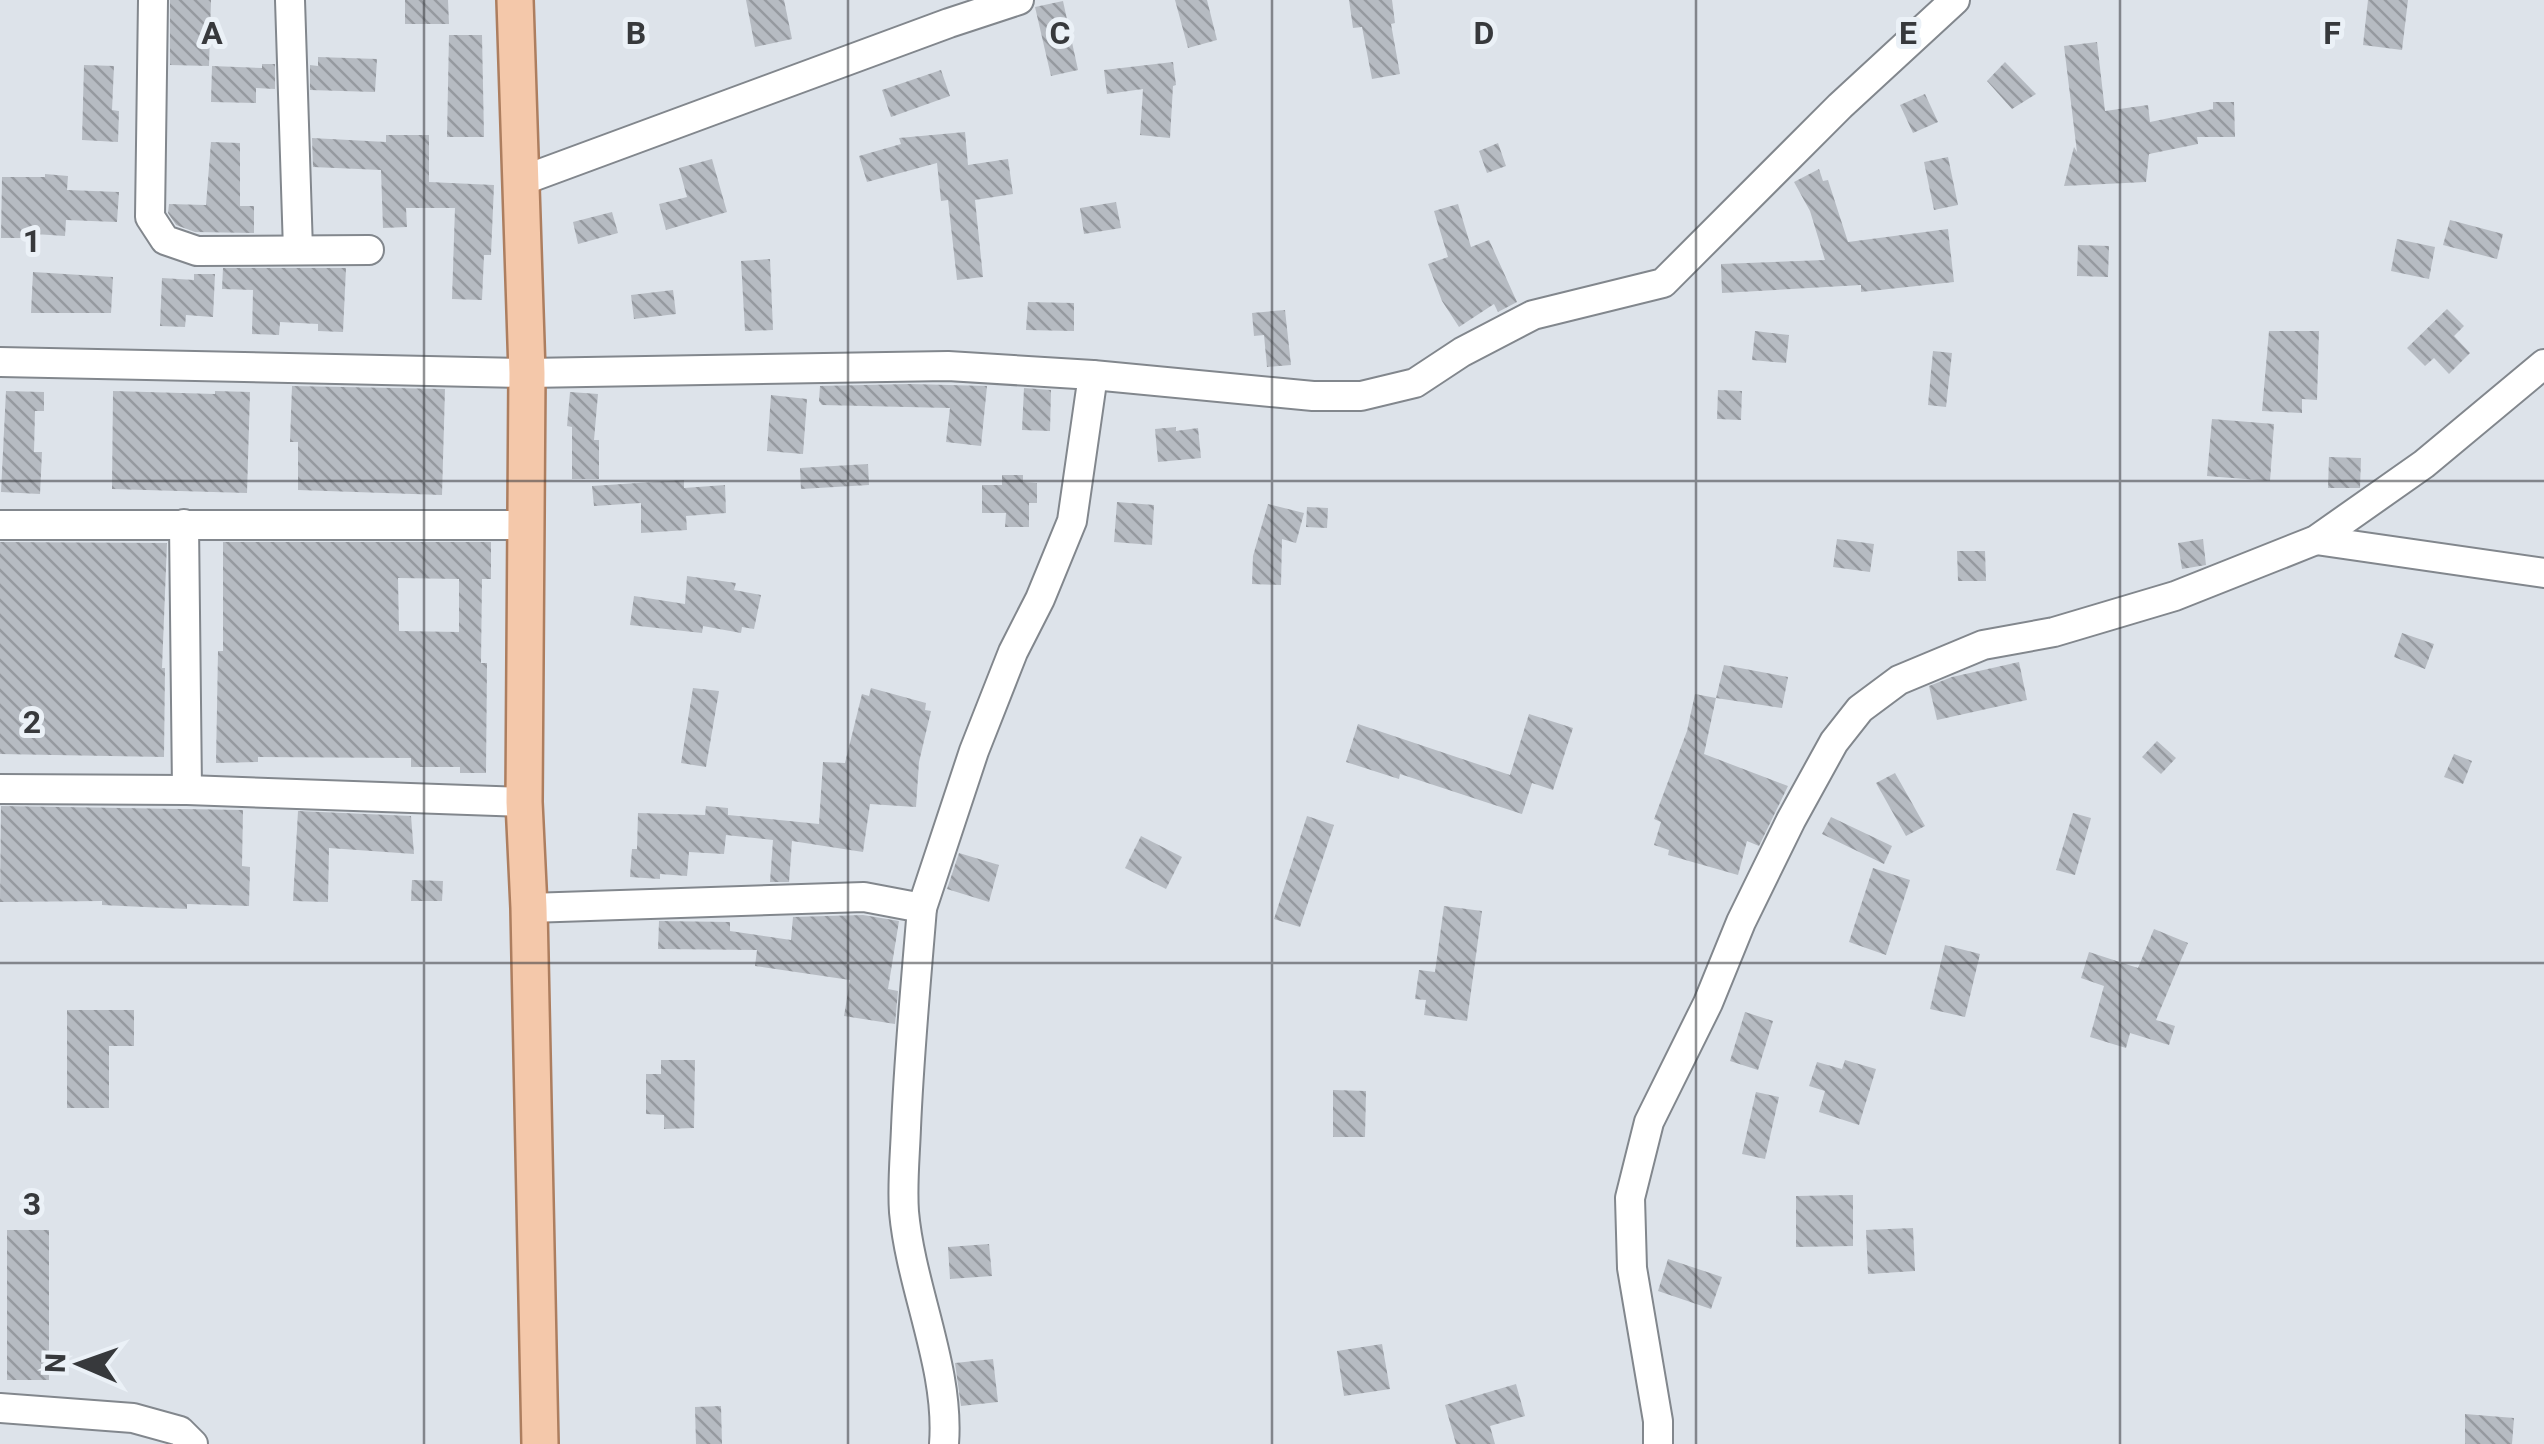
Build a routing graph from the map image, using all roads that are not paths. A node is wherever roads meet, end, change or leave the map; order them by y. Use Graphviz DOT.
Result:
graph roads {
  1 [pos="153,0"];
  2 [pos="290,0"];
  3 [pos="515,0"];
  4 [pos="1019,0"];
  5 [pos="1955,0"];
  6 [pos="521,182"];
  7 [pos="298,250"];
  8 [pos="370,250"];
  9 [pos="0,362"];
  10 [pos="2544,364"];
  11 [pos="526,373"];
  12 [pos="1093,375"];
  13 [pos="184,524"];
  14 [pos="0,525"];
  15 [pos="528,525"];
  16 [pos="2316,540"];
  17 [pos="2544,573"];
  18 [pos="0,789"];
  19 [pos="187,790"];
  20 [pos="524,802"];
  21 [pos="529,908"];
  22 [pos="922,908"];
  23 [pos="0,1408"];
  24 [pos="193,1444"];
  25 [pos="540,1444"];
  26 [pos="944,1444"];
  27 [pos="1658,1444"];
  1 -- 7 [label="street"];
  2 -- 7 [label="street"];
  3 -- 6 [label="main road"];
  4 -- 6 [label="street"];
  5 -- 12 [label="street"];
  6 -- 11 [label="main road"];
  7 -- 8 [label="street"];
  9 -- 11 [label="street"];
  10 -- 16 [label="street"];
  11 -- 12 [label="street"];
  11 -- 15 [label="main road"];
  12 -- 22 [label="street"];
  13 -- 14 [label="street"];
  13 -- 15 [label="street"];
  13 -- 19 [label="street"];
  15 -- 20 [label="main road"];
  16 -- 17 [label="street"];
  16 -- 27 [label="street"];
  18 -- 19 [label="street"];
  19 -- 20 [label="street"];
  20 -- 21 [label="main road"];
  21 -- 22 [label="street"];
  21 -- 25 [label="main road"];
  22 -- 26 [label="street"];
  23 -- 24 [label="street"];
}
